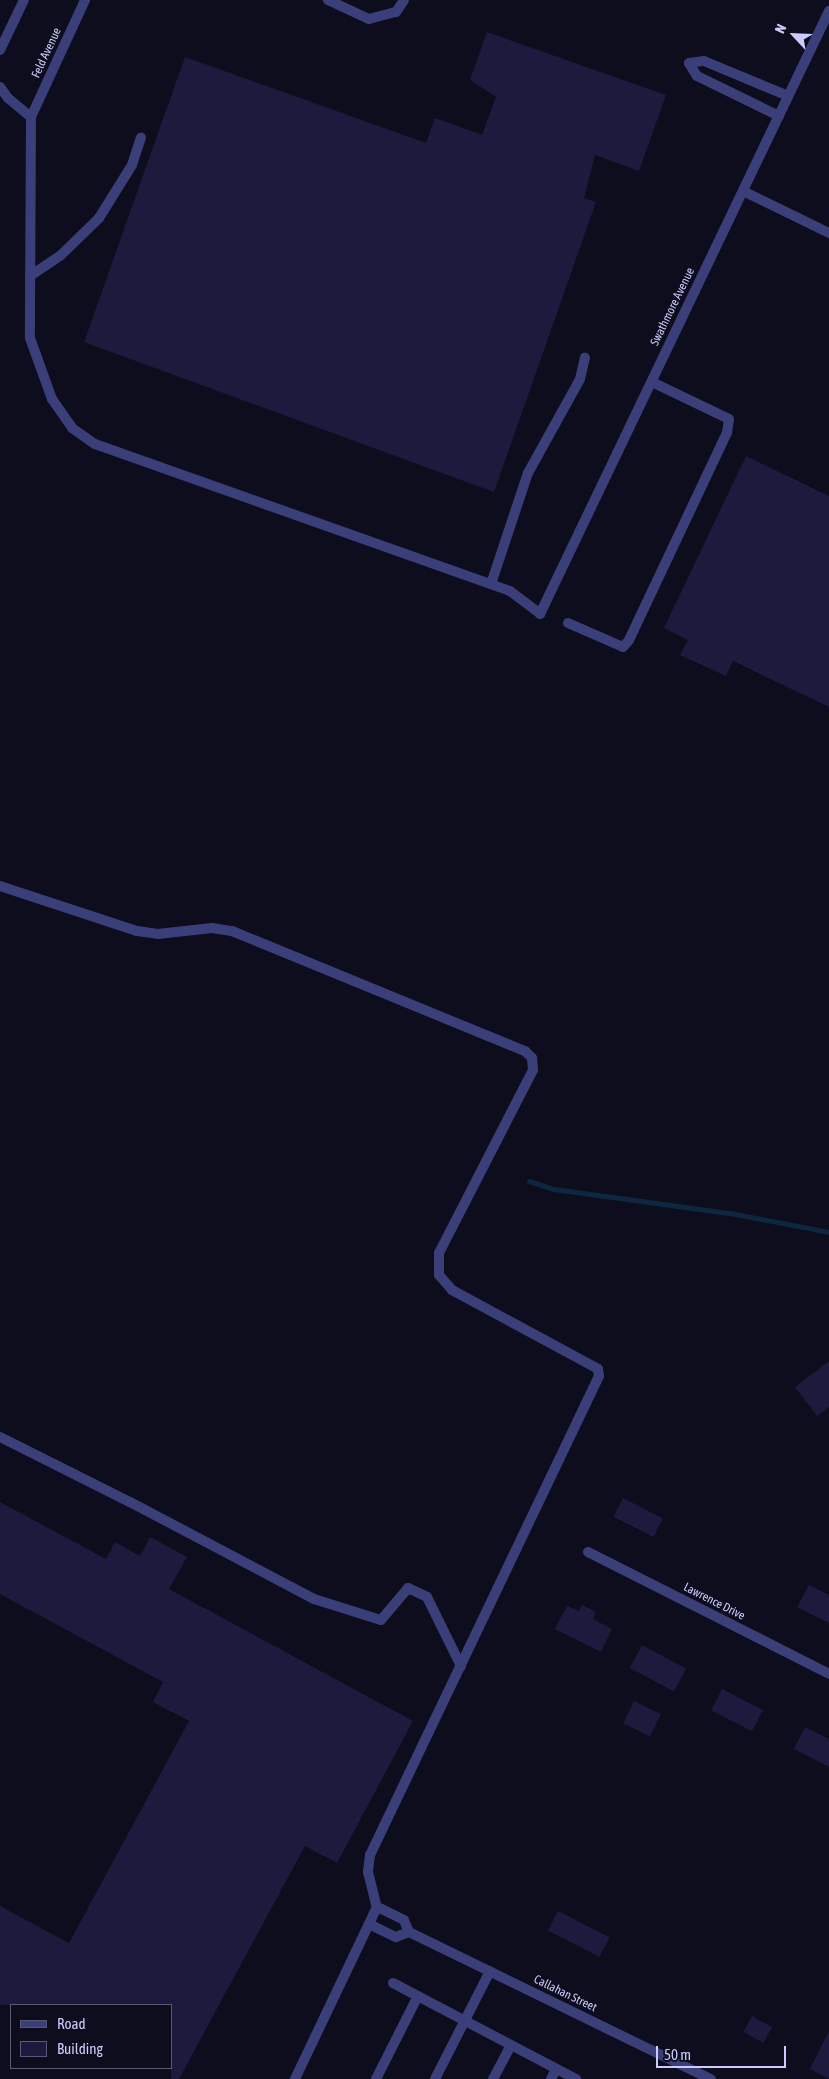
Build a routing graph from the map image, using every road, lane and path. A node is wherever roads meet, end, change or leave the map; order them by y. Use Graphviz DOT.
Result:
graph roads {
  1 [pos="24,0"];
  2 [pos="86,0"];
  3 [pos="328,0"];
  4 [pos="404,0"];
  5 [pos="829,11"];
  6 [pos="0,50"];
  7 [pos="0,87"];
  8 [pos="788,96"];
  9 [pos="779,116"];
  10 [pos="31,117"];
  11 [pos="141,137"];
  12 [pos="743,191"];
  13 [pos="828,229"];
  14 [pos="30,276"];
  15 [pos="585,358"];
  16 [pos="652,382"];
  17 [pos="491,584"];
  18 [pos="568,622"];
  19 [pos="0,886"];
  20 [pos="0,1437"];
  21 [pos="588,1552"];
  22 [pos="461,1666"];
  23 [pos="829,1674"];
  24 [pos="377,1907"];
  25 [pos="369,1924"];
  26 [pos="408,1932"];
  27 [pos="490,1972"];
  28 [pos="393,1983"];
  29 [pos="418,1996"];
  30 [pos="464,2021"];
  31 [pos="511,2045"];
  32 [pos="556,2069"];
  33 [pos="295,2079"];
  34 [pos="376,2079"];
  35 [pos="435,2079"];
  36 [pos="493,2079"];
  37 [pos="551,2079"];
  38 [pos="576,2079"];
  39 [pos="711,2079"];
  1 -- 6 [label="street"];
  2 -- 10 [label="street, Feld Avenue"];
  3 -- 4 [label="street"];
  5 -- 8 [label="street, Swathmore Avenue"];
  7 -- 10 [label="street"];
  8 -- 9 [label="street, Swathmore Avenue"];
  8 -- 9 [label="street"];
  9 -- 12 [label="street, Swathmore Avenue"];
  10 -- 14 [label="street"];
  11 -- 14 [label="street"];
  12 -- 13 [label="street"];
  12 -- 16 [label="street, Swathmore Avenue"];
  14 -- 17 [label="street"];
  15 -- 17 [label="street"];
  16 -- 17 [label="street, Swathmore Avenue"];
  16 -- 18 [label="street"];
  19 -- 22 [label="street"];
  20 -- 22 [label="street"];
  21 -- 23 [label="street, Lawrence Drive"];
  22 -- 24 [label="street"];
  24 -- 25 [label="street"];
  24 -- 26 [label="street"];
  25 -- 26 [label="street"];
  25 -- 33 [label="street"];
  26 -- 27 [label="street, Callahan Street"];
  27 -- 30 [label="street"];
  27 -- 39 [label="street, Callahan Street"];
  28 -- 29 [label="street"];
  29 -- 30 [label="street"];
  29 -- 34 [label="street"];
  30 -- 31 [label="street"];
  30 -- 35 [label="street"];
  31 -- 32 [label="street"];
  31 -- 36 [label="street"];
  32 -- 37 [label="street"];
  32 -- 38 [label="street"];
}
